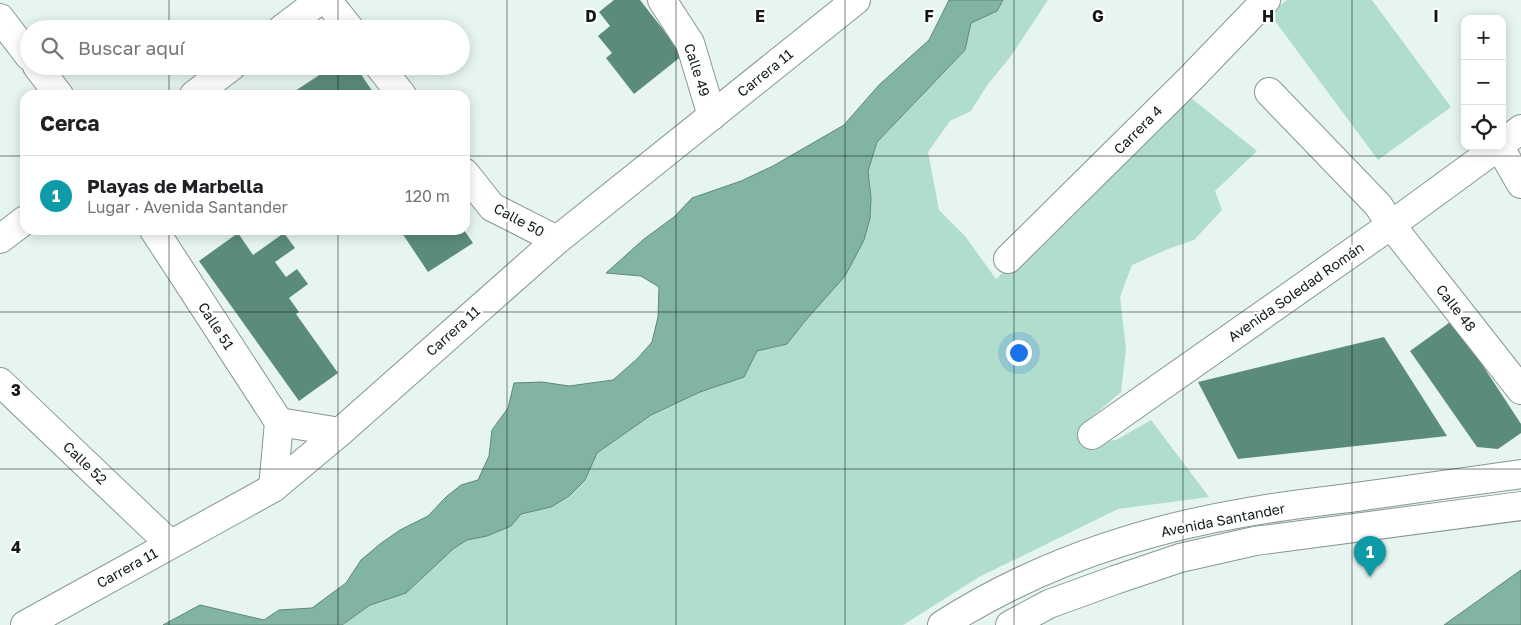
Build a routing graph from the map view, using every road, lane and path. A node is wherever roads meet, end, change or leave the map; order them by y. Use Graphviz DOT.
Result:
graph roads {
  1 [pos="320,0"];
  2 [pos="326,0"];
  3 [pos="662,0"];
  4 [pos="856,0"];
  5 [pos="1266,0"];
  6 [pos="0,18"];
  7 [pos="294,20"];
  8 [pos="343,20"];
  9 [pos="20,44"];
  10 [pos="44,75"];
  11 [pos="220,75"];
  12 [pos="387,75"];
  13 [pos="55,90"];
  14 [pos="201,90"];
  15 [pos="398,90"];
  16 [pos="1269,92"];
  17 [pos="712,116"];
  18 [pos="1521,129"];
  19 [pos="1506,141"];
  20 [pos="1494,150"];
  21 [pos="1501,150"];
  22 [pos="470,179"];
  23 [pos="1521,184"];
  24 [pos="20,224"];
  25 [pos="1391,226"];
  26 [pos="157,235"];
  27 [pos="0,239"];
  28 [pos="557,240"];
  29 [pos="1008,259"];
  30 [pos="0,382"];
  31 [pos="1521,390"];
  32 [pos="279,422"];
  33 [pos="340,432"];
  34 [pos="1092,435"];
  35 [pos="1521,474"];
  36 [pos="273,488"];
  37 [pos="1521,506"];
  38 [pos="170,544"];
  39 [pos="25,625"];
  40 [pos="942,625"];
  41 [pos="1010,625"];
  1 -- 7 [label="main road"];
  2 -- 8 [label="main road"];
  3 -- 17 [label="main road, Calle 49"];
  4 -- 17 [label="main road, Carrera 11"];
  5 -- 29 [label="main road, Carrera 4"];
  6 -- 9 [label="main road"];
  10 -- 13 [label="main road"];
  11 -- 14 [label="main road"];
  12 -- 15 [label="main road"];
  16 -- 25 [label="main road, Calle 48"];
  17 -- 28 [label="main road, Carrera 11"];
  18 -- 19 [label="main road"];
  20 -- 25 [label="main road, Avenida Soledad Román"];
  21 -- 23 [label="main road"];
  22 -- 28 [label="main road, Calle 50"];
  24 -- 27 [label="main road"];
  25 -- 31 [label="main road, Calle 48"];
  25 -- 34 [label="main road, Avenida Soledad Román"];
  26 -- 32 [label="main road, Calle 51"];
  28 -- 33 [label="main road, Carrera 11"];
  30 -- 38 [label="main road, Calle 52"];
  32 -- 33 [label="main road"];
  32 -- 36 [label="main road"];
  33 -- 36 [label="main road, Carrera 11"];
  35 -- 40 [label="main road, Avenida Santander"];
  36 -- 38 [label="main road, Carrera 11"];
  37 -- 41 [label="main road, Avenida Santander"];
  38 -- 39 [label="main road, Carrera 11"];
}
